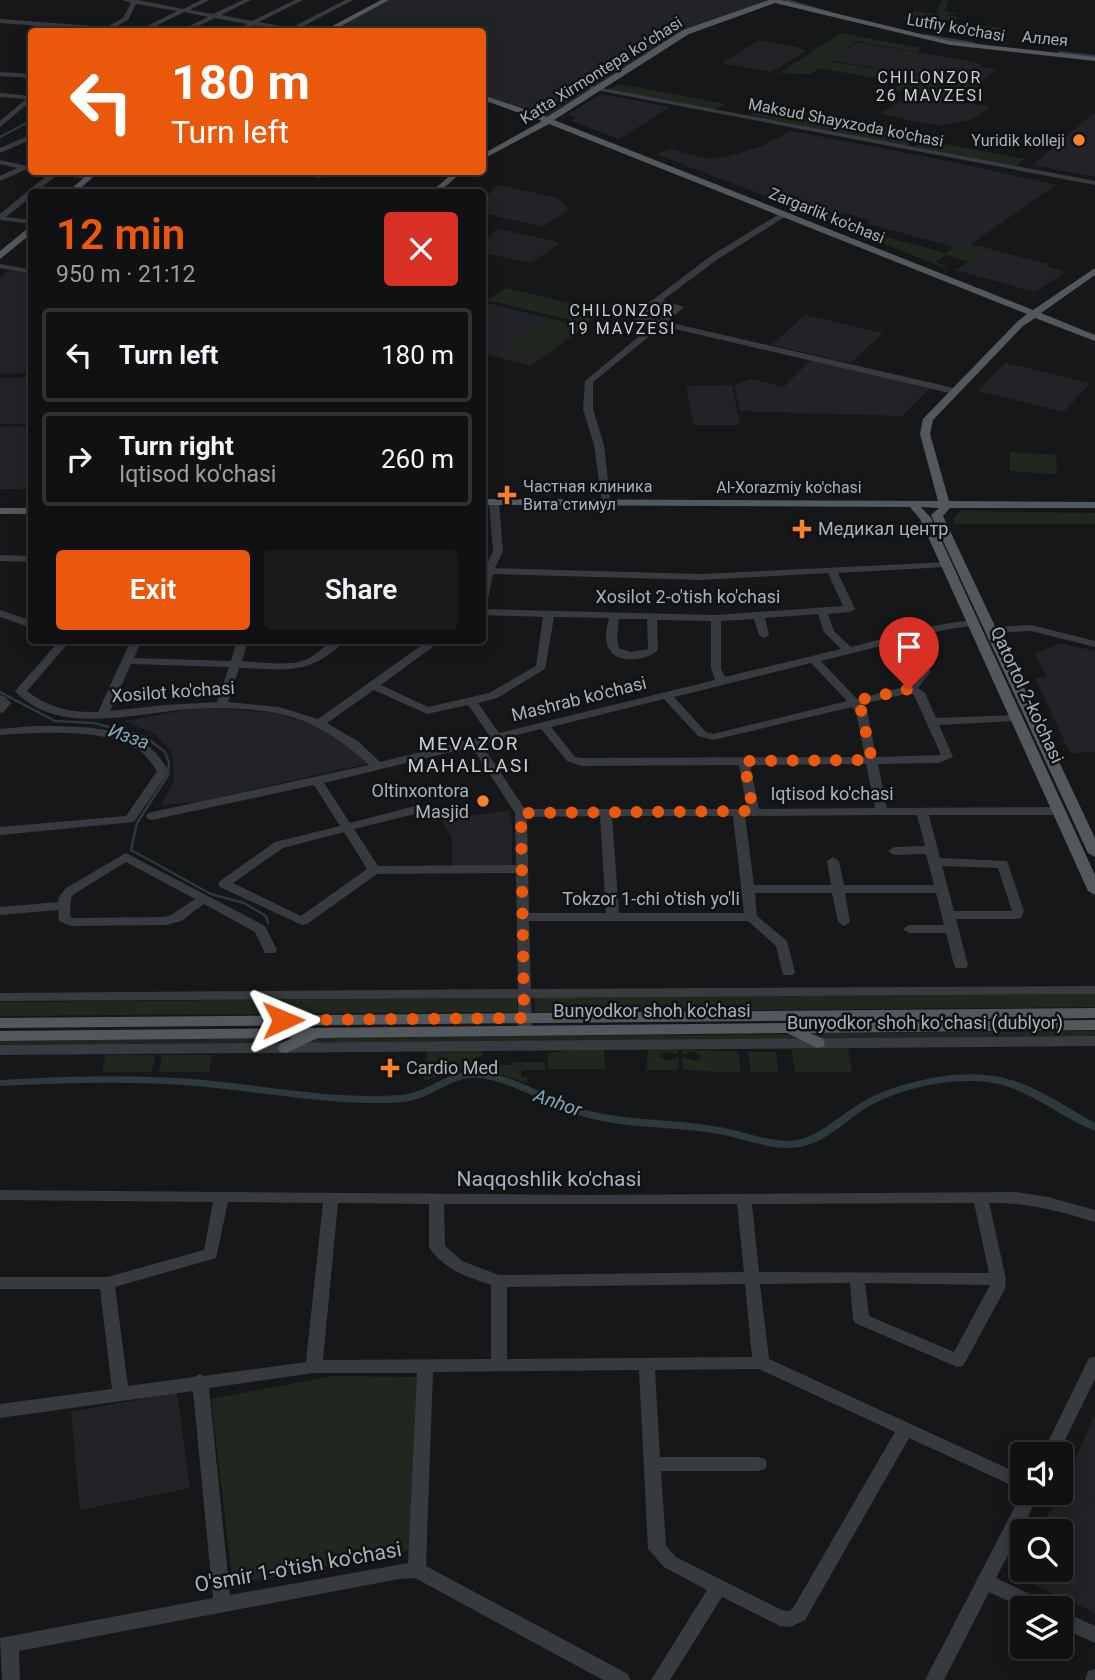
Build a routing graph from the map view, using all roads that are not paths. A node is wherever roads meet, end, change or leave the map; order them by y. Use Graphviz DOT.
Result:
graph roads {
  1 [pos="125,0"];
  2 [pos="159,0"];
  3 [pos="206,0"];
  4 [pos="248,0"];
  5 [pos="300,0"];
  6 [pos="349,0"];
  7 [pos="386,0"];
  8 [pos="773,0"];
  9 [pos="135,1"];
  10 [pos="791,1"];
  11 [pos="150,4"];
  12 [pos="184,9"];
  13 [pos="214,15"];
  14 [pos="0,22"];
  15 [pos="253,23"];
  16 [pos="80,28"];
  17 [pos="113,28"];
  18 [pos="146,28"];
  19 [pos="188,28"];
  20 [pos="242,28"];
  21 [pos="279,28"];
  22 [pos="293,28"];
  23 [pos="332,28"];
  24 [pos="1095,57"];
  25 [pos="0,74"];
  26 [pos="28,76"];
  27 [pos="594,89"];
  28 [pos="1,97"];
  29 [pos="486,97"];
  30 [pos="28,99"];
  31 [pos="28,102"];
  32 [pos="548,118"];
  33 [pos="0,125"];
  34 [pos="28,138"];
  35 [pos="19,142"];
  36 [pos="28,144"];
  37 [pos="0,151"];
  38 [pos="486,153"];
  39 [pos="0,162"];
  40 [pos="28,168"];
  41 [pos="53,175"];
  42 [pos="91,175"];
  43 [pos="447,175"];
  44 [pos="455,175"];
  45 [pos="0,178"];
  46 [pos="1095,183"];
  47 [pos="35,189"];
  48 [pos="74,189"];
  49 [pos="431,189"];
  50 [pos="438,189"];
  51 [pos="28,195"];
  52 [pos="784,215"];
  53 [pos="0,218"];
  54 [pos="28,222"];
  55 [pos="28,232"];
  56 [pos="0,256"];
  57 [pos="0,266"];
  58 [pos="1095,268"];
  59 [pos="28,271"];
  60 [pos="655,301"];
  61 [pos="1035,312"];
  62 [pos="660,323"];
  63 [pos="1095,336"];
  64 [pos="954,391"];
  65 [pos="489,504"];
  66 [pos="0,505"];
  67 [pos="28,505"];
  68 [pos="606,505"];
  69 [pos="1095,507"];
  70 [pos="931,510"];
  71 [pos="0,511"];
  72 [pos="28,511"];
  73 [pos="0,558"];
  74 [pos="28,559"];
  75 [pos="946,564"];
  76 [pos="486,571"];
  77 [pos="834,572"];
  78 [pos="486,612"];
  79 [pos="821,612"];
  80 [pos="0,613"];
  81 [pos="549,614"];
  82 [pos="614,616"];
  83 [pos="758,616"];
  84 [pos="652,617"];
  85 [pos="716,618"];
  86 [pos="975,620"];
  87 [pos="28,624"];
  88 [pos="991,629"];
  89 [pos="764,635"];
  90 [pos="62,644"];
  91 [pos="136,644"];
  92 [pos="242,644"];
  93 [pos="336,644"];
  94 [pos="432,644"];
  95 [pos="1095,644"];
  96 [pos="848,650"];
  97 [pos="813,659"];
  98 [pos="128,661"];
  99 [pos="235,665"];
  100 [pos="926,671"];
  101 [pos="721,681"];
  102 [pos="374,686"];
  103 [pos="912,689"];
  104 [pos="666,695"];
  105 [pos="0,698"];
  106 [pos="471,701"];
  107 [pos="855,701"];
  108 [pos="222,704"];
  109 [pos="0,710"];
  110 [pos="103,714"];
  111 [pos="1016,718"];
  112 [pos="321,722"];
  113 [pos="933,722"];
  114 [pos="544,726"];
  115 [pos="0,732"];
  116 [pos="496,737"];
  117 [pos="475,743"];
  118 [pos="872,760"];
  119 [pos="744,761"];
  120 [pos="377,766"];
  121 [pos="317,781"];
  122 [pos="419,809"];
  123 [pos="1075,810"];
  124 [pos="753,811"];
  125 [pos="1058,811"];
  126 [pos="738,812"];
  127 [pos="882,812"];
  128 [pos="922,812"];
  129 [pos="521,813"];
  130 [pos="606,813"];
  131 [pos="152,816"];
  132 [pos="347,828"];
  133 [pos="0,831"];
  134 [pos="894,851"];
  135 [pos="1095,853"];
  136 [pos="934,856"];
  137 [pos="833,861"];
  138 [pos="523,869"];
  139 [pos="374,870"];
  140 [pos="941,889"];
  141 [pos="748,890"];
  142 [pos="839,890"];
  143 [pos="1095,891"];
  144 [pos="202,900"];
  145 [pos="65,905"];
  146 [pos="0,911"];
  147 [pos="948,915"];
  148 [pos="524,917"];
  149 [pos="613,917"];
  150 [pos="751,917"];
  151 [pos="844,922"];
  152 [pos="909,929"];
  153 [pos="952,929"];
  154 [pos="270,950"];
  155 [pos="961,965"];
  156 [pos="788,972"];
  157 [pos="1095,990"];
  158 [pos="524,993"];
  159 [pos="0,997"];
  160 [pos="1095,1013"];
  161 [pos="0,1023"];
  162 [pos="524,1025"];
  163 [pos="1095,1025"];
  164 [pos="789,1029"];
  165 [pos="317,1032"];
  166 [pos="0,1036"];
  167 [pos="1095,1041"];
  168 [pos="817,1043"];
  169 [pos="286,1048"];
  170 [pos="0,1050"];
  171 [pos="0,1195"];
  172 [pos="331,1198"];
  173 [pos="980,1198"];
  174 [pos="221,1199"];
  175 [pos="436,1199"];
  176 [pos="744,1201"];
  177 [pos="1095,1216"];
  178 [pos="857,1277"];
  179 [pos="751,1278"];
  180 [pos="998,1279"];
  181 [pos="499,1281"];
  182 [pos="0,1283"];
  183 [pos="107,1283"];
  184 [pos="761,1363"];
  185 [pos="1095,1363"];
  186 [pos="647,1364"];
  187 [pos="425,1365"];
  188 [pos="499,1365"];
  189 [pos="314,1367"];
  190 [pos="200,1381"];
  191 [pos="121,1393"];
  192 [pos="0,1411"];
  193 [pos="905,1430"];
  194 [pos="1056,1442"];
  195 [pos="653,1464"];
  196 [pos="758,1464"];
  197 [pos="1010,1478"];
  198 [pos="1025,1505"];
  199 [pos="417,1570"];
  200 [pos="986,1582"];
  201 [pos="719,1587"];
  202 [pos="1015,1596"];
  203 [pos="222,1603"];
  204 [pos="1073,1624"];
  205 [pos="1095,1635"];
  206 [pos="5,1645"];
  207 [pos="11,1680"];
  208 [pos="621,1680"];
  209 [pos="660,1680"];
  210 [pos="934,1680"];
  1 -- 9 [label="street"];
  2 -- 11 [label="street"];
  3 -- 12 [label="street"];
  4 -- 13 [label="street"];
  5 -- 15 [label="street"];
  6 -- 22 [label="street"];
  7 -- 23 [label="main road"];
  8 -- 24 [label="main road, Lutfiy ko'chasi"];
  8 -- 27 [label="main road, Katta Xirmontepa koʻchasi"];
  9 -- 11 [label="street"];
  9 -- 17 [label="street"];
  10 -- 24 [label="main road, Lutfiy ko'chasi"];
  11 -- 12 [label="street"];
  12 -- 13 [label="street"];
  12 -- 18 [label="street"];
  13 -- 15 [label="street"];
  13 -- 19 [label="street"];
  14 -- 16 [label="street"];
  15 -- 20 [label="street"];
  15 -- 21 [label="street"];
  25 -- 26 [label="street"];
  27 -- 32 [label="main road, Katta Xirmontepa koʻchasi"];
  27 -- 46 [label="street, Maksud Shayxzoda ko'chasi"];
  28 -- 30 [label="street"];
  29 -- 32 [label="main road, Zargarlik ko'chasi"];
  31 -- 33 [label="street"];
  32 -- 38 [label="main road, Katta Xirmontepa koʻchasi"];
  32 -- 52 [label="main road, Zargarlik ko'chasi"];
  32 -- 61 [label="main road, Zargarlik ko'chasi"];
  34 -- 35 [label="street"];
  35 -- 36 [label="street"];
  35 -- 37 [label="street"];
  39 -- 40 [label="street"];
  40 -- 45 [label="street"];
  41 -- 47 [label="street"];
  42 -- 48 [label="main road"];
  43 -- 49 [label="main road"];
  44 -- 50 [label="main road"];
  51 -- 53 [label="street"];
  52 -- 60 [label="street"];
  52 -- 61 [label="main road, Zargarlik ko'chasi"];
  53 -- 54 [label="street"];
  55 -- 56 [label="main road"];
  57 -- 59 [label="street"];
  58 -- 61 [label="main road, Qatortol 2-ko'chasi"];
  60 -- 62 [label="street"];
  60 -- 62 [label="street"];
  61 -- 63 [label="main road, Zargarlik ko'chasi"];
  61 -- 64 [label="main road, Qatortol 2-ko'chasi"];
  62 -- 64 [label="street"];
  62 -- 68 [label="street"];
  64 -- 70 [label="main road, Qatortol 2-ko'chasi"];
  65 -- 68 [label="main road, Al-Xorazmiy ko'chasi"];
  65 -- 76 [label="street"];
  66 -- 67 [label="main road"];
  68 -- 70 [label="main road, Al-Xorazmiy ko'chasi"];
  69 -- 70 [label="main road, Al-Xorazmiy ko'chasi"];
  70 -- 75 [label="main road, Qatortol 2-ko'chasi"];
  70 -- 86 [label="main road, Qatortol 2-ko'chasi"];
  71 -- 72 [label="main road"];
  73 -- 74 [label="street"];
  75 -- 77 [label="street"];
  75 -- 86 [label="main road, Qatortol 2-ko'chasi"];
  76 -- 77 [label="street"];
  77 -- 79 [label="street, Xosilot 2-o'tish ko'chasi"];
  78 -- 81 [label="street, Xosilot 2-o'tish ko'chasi"];
  79 -- 83 [label="street, Xosilot 2-o'tish ko'chasi"];
  79 -- 96 [label="street"];
  80 -- 87 [label="street"];
  81 -- 82 [label="street, Xosilot 2-o'tish ko'chasi"];
  81 -- 106 [label="street"];
  82 -- 84 [label="street, Xosilot 2-o'tish ko'chasi"];
  82 -- 84 [label="street"];
  83 -- 85 [label="street, Xosilot 2-o'tish ko'chasi"];
  83 -- 89 [label="street"];
  84 -- 85 [label="street, Xosilot 2-o'tish ko'chasi"];
  85 -- 101 [label="street"];
  86 -- 88 [label="main road, Qatortol 2-ko'chasi"];
  86 -- 96 [label="street, Mashrab ko'chasi"];
  86 -- 111 [label="main road, Qatortol 2-ko'chasi"];
  88 -- 95 [label="street"];
  88 -- 123 [label="main road, Qatortol 2-ko'chasi"];
  90 -- 110 [label="street, Xosilot ko'chasi"];
  91 -- 98 [label="street"];
  92 -- 99 [label="street"];
  93 -- 99 [label="street"];
  94 -- 102 [label="street"];
  96 -- 97 [label="street, Mashrab ko'chasi"];
  97 -- 101 [label="street, Mashrab ko'chasi"];
  97 -- 107 [label="street"];
  98 -- 99 [label="street"];
  98 -- 110 [label="street"];
  99 -- 108 [label="street"];
  100 -- 103 [label="street"];
  101 -- 104 [label="street, Mashrab ko'chasi"];
  102 -- 106 [label="street"];
  102 -- 112 [label="street"];
  103 -- 107 [label="street"];
  103 -- 113 [label="street"];
  104 -- 107 [label="street"];
  104 -- 114 [label="street, Mashrab ko'chasi"];
  105 -- 109 [label="street"];
  106 -- 116 [label="street"];
  107 -- 118 [label="street"];
  108 -- 110 [label="street, Xosilot ko'chasi"];
  108 -- 112 [label="street, Xosilot ko'chasi"];
  111 -- 113 [label="street"];
  111 -- 125 [label="main road, Qatortol 2-ko'chasi"];
  112 -- 120 [label="street, Xosilot ko'chasi"];
  113 -- 118 [label="street"];
  114 -- 116 [label="street, Mashrab ko'chasi"];
  114 -- 119 [label="street"];
  115 -- 133 [label="street"];
  116 -- 117 [label="street, Mashrab ko'chasi"];
  117 -- 120 [label="street, Mashrab ko'chasi"];
  117 -- 129 [label="street"];
  118 -- 119 [label="street"];
  118 -- 127 [label="street"];
  119 -- 124 [label="street"];
  120 -- 121 [label="street, Mashrab ko'chasi"];
  121 -- 131 [label="street, Mashrab ko'chasi"];
  121 -- 132 [label="street"];
  122 -- 132 [label="street"];
  123 -- 125 [label="main road"];
  123 -- 135 [label="main road, Qatortol 2-ko'chasi"];
  124 -- 126 [label="street, Iqtisod ko'chasi"];
  124 -- 127 [label="street, Iqtisod ko'chasi"];
  125 -- 128 [label="street, Iqtisod ko'chasi"];
  125 -- 143 [label="main road, Qatortol 2-ko'chasi"];
  126 -- 130 [label="street, Iqtisod ko'chasi"];
  126 -- 141 [label="street"];
  127 -- 128 [label="street, Iqtisod ko'chasi"];
  128 -- 136 [label="street"];
  129 -- 130 [label="street, Iqtisod ko'chasi"];
  129 -- 138 [label="street"];
  130 -- 149 [label="street"];
  132 -- 139 [label="street"];
  132 -- 139 [label="street"];
  134 -- 136 [label="street"];
  136 -- 140 [label="street"];
  136 -- 147 [label="street"];
  137 -- 142 [label="street"];
  138 -- 139 [label="street"];
  138 -- 148 [label="street"];
  140 -- 142 [label="street"];
  140 -- 147 [label="street"];
  141 -- 142 [label="street"];
  141 -- 150 [label="street"];
  142 -- 151 [label="street"];
  144 -- 145 [label="street"];
  144 -- 145 [label="street"];
  144 -- 154 [label="street"];
  145 -- 146 [label="street"];
  147 -- 153 [label="street"];
  148 -- 149 [label="street, Tokzor 1-chi o'tish yo'li"];
  148 -- 158 [label="street"];
  149 -- 150 [label="street, Tokzor 1-chi o'tish yo'li"];
  150 -- 156 [label="street, Tokzor 1-chi o'tish yo'li"];
  152 -- 153 [label="street"];
  153 -- 155 [label="street"];
  157 -- 158 [label="street, Bunyodkor shoh koʻchasi (dublyor)"];
  158 -- 159 [label="street, Bunyodkor shoh koʻchasi (dublyor)"];
  158 -- 162 [label="street"];
  160 -- 162 [label="main road, Bunyodkor shoh ko'chasi"];
  161 -- 162 [label="main road, Bunyodkor shoh ko'chasi"];
  162 -- 164 [label="main road, Bunyodkor shoh ko'chasi"];
  162 -- 165 [label="main road, Bunyodkor shoh ko'chasi"];
  163 -- 164 [label="main road, Bunyodkor shoh ko'chasi"];
  164 -- 168 [label="main road"];
  165 -- 166 [label="main road, Bunyodkor shoh ko'chasi"];
  165 -- 169 [label="main road"];
  167 -- 168 [label="street, Bunyodkor shoh koʻchasi (dublyor)"];
  168 -- 169 [label="street, Bunyodkor shoh koʻchasi (dublyor)"];
  169 -- 170 [label="street, Bunyodkor shoh koʻchasi (dublyor)"];
  171 -- 174 [label="street, Naqqoshlik ko'chasi"];
  172 -- 174 [label="street, Naqqoshlik ko'chasi"];
  172 -- 175 [label="street, Naqqoshlik ko'chasi"];
  172 -- 189 [label="street"];
  173 -- 176 [label="street, Naqqoshlik ko'chasi"];
  173 -- 177 [label="street, Naqqoshlik ko'chasi"];
  173 -- 180 [label="street"];
  174 -- 183 [label="street"];
  175 -- 176 [label="street, Naqqoshlik ko'chasi"];
  175 -- 181 [label="street"];
  176 -- 179 [label="street"];
  178 -- 179 [label="street"];
  178 -- 180 [label="street"];
  178 -- 180 [label="street"];
  179 -- 181 [label="street"];
  179 -- 184 [label="street"];
  181 -- 188 [label="street"];
  182 -- 183 [label="street"];
  183 -- 191 [label="street"];
  184 -- 186 [label="street"];
  184 -- 193 [label="street"];
  185 -- 194 [label="street"];
  186 -- 188 [label="street"];
  186 -- 195 [label="street"];
  187 -- 188 [label="street"];
  187 -- 189 [label="street"];
  187 -- 199 [label="street"];
  189 -- 190 [label="street"];
  190 -- 191 [label="street"];
  190 -- 203 [label="street"];
  191 -- 192 [label="street"];
  193 -- 197 [label="street"];
  193 -- 201 [label="street"];
  195 -- 196 [label="street"];
  195 -- 201 [label="street"];
  198 -- 200 [label="street"];
  199 -- 203 [label="street, O'smir 1-o'tish ko'chasi"];
  199 -- 208 [label="street, O'smir 1-o'tish ko'chasi"];
  200 -- 202 [label="street"];
  200 -- 210 [label="street"];
  201 -- 209 [label="street"];
  203 -- 206 [label="street, O'smir 1-o'tish ko'chasi"];
  204 -- 205 [label="street"];
  206 -- 207 [label="street"];
}
